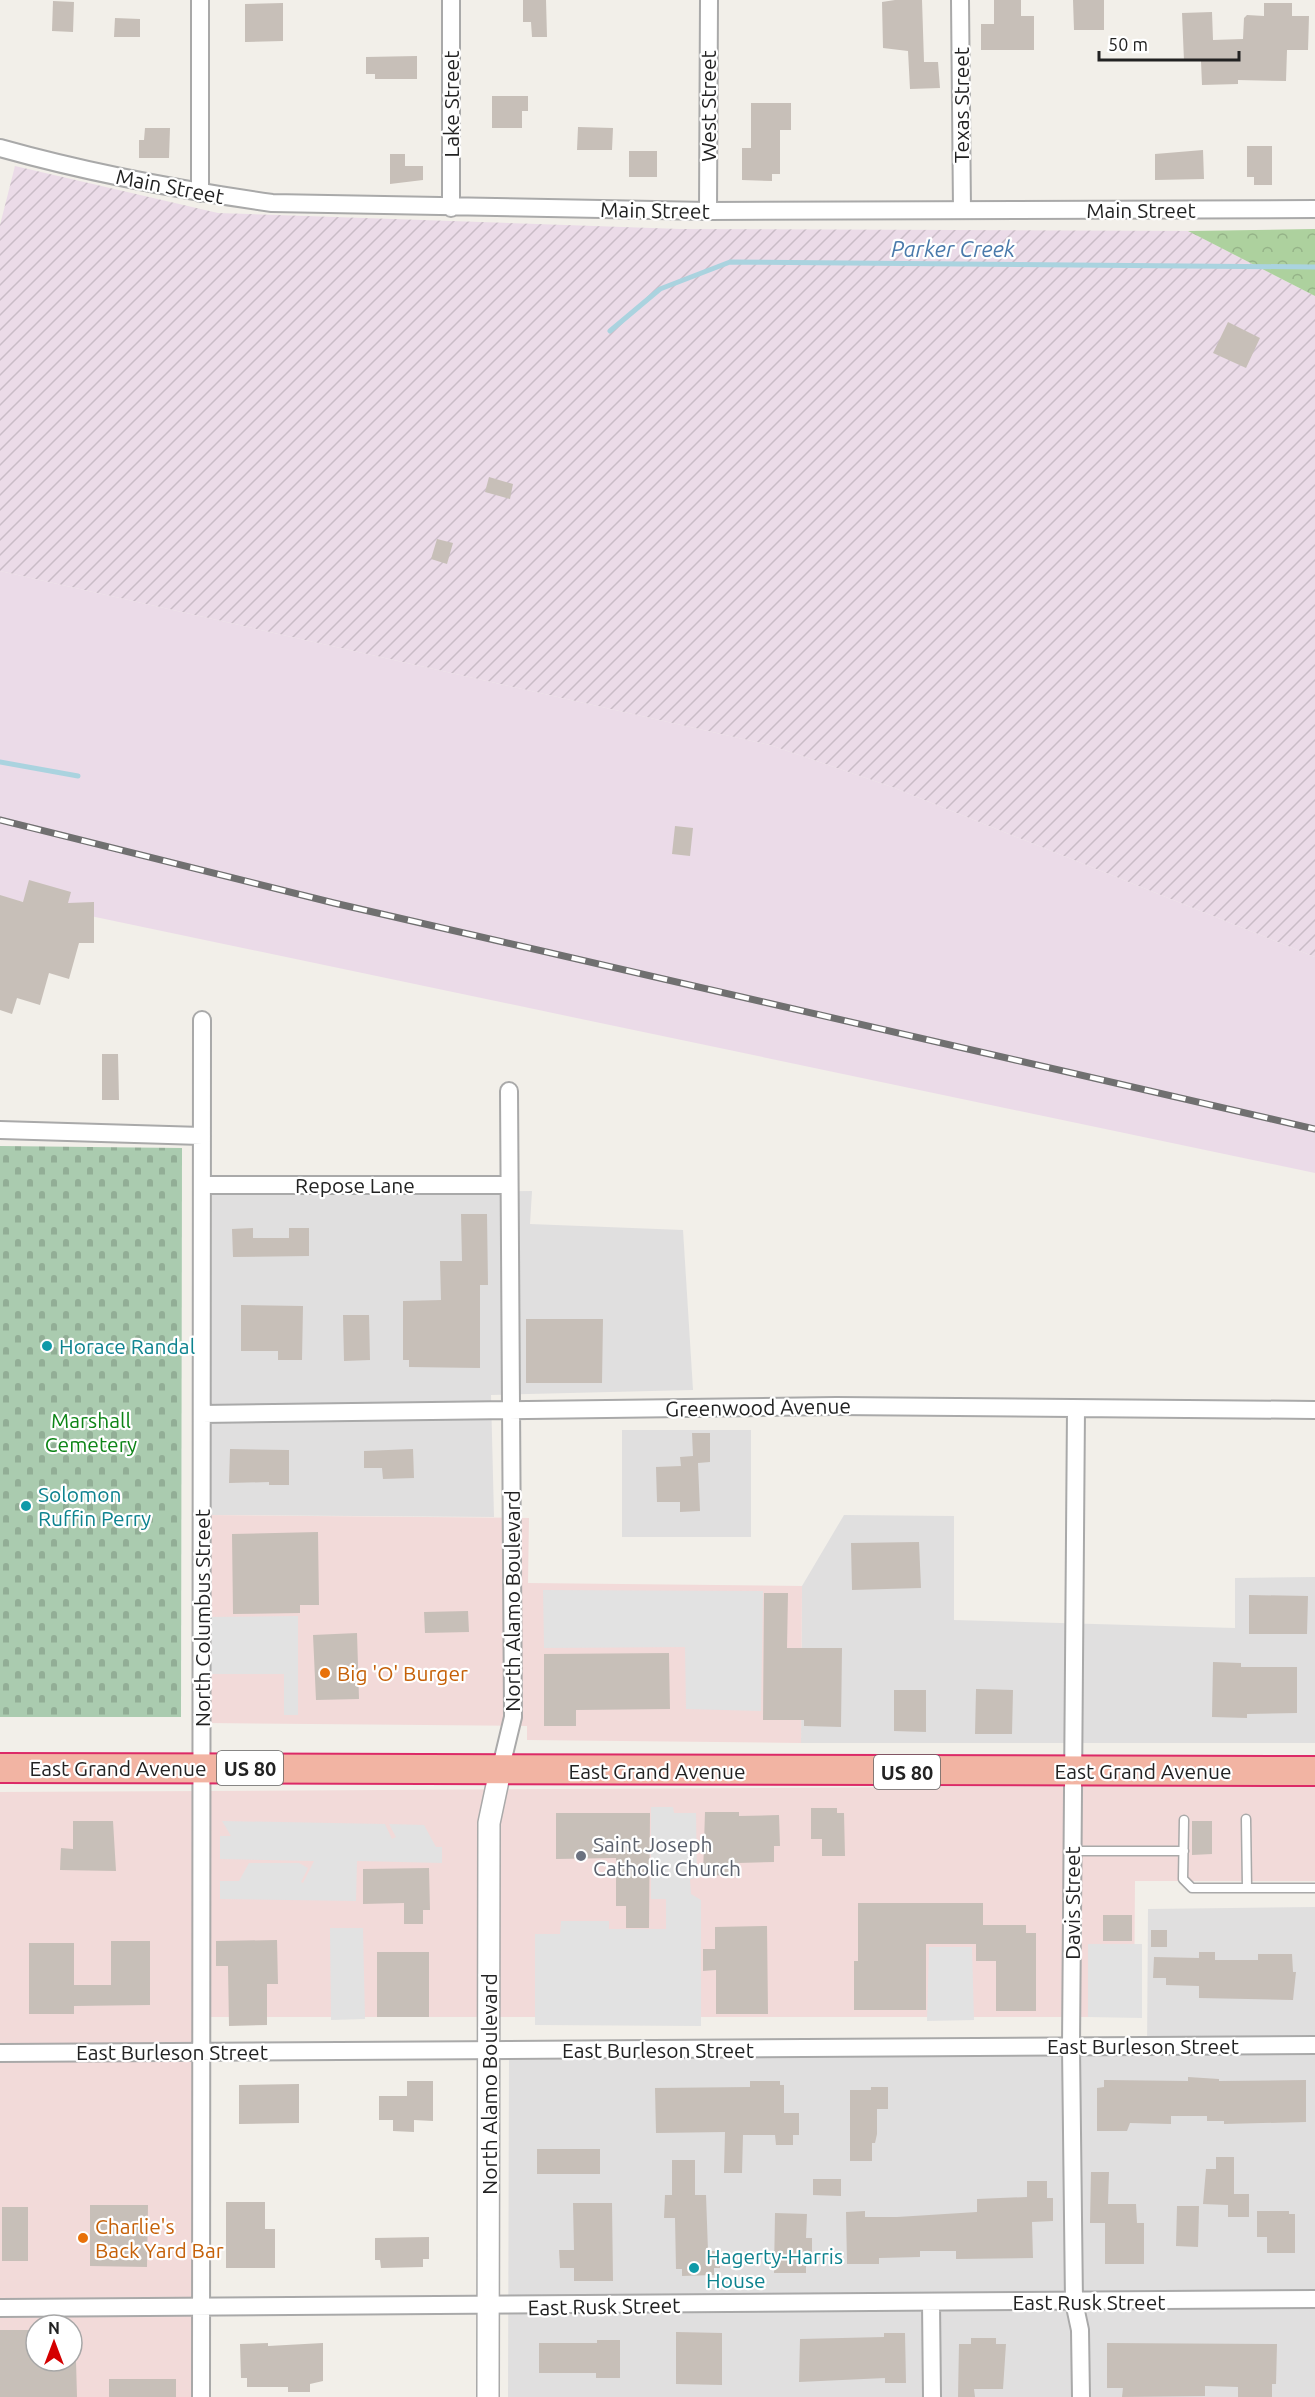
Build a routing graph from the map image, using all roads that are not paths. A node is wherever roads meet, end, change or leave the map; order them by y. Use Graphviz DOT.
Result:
graph roads {
  1 [pos="200,0"];
  2 [pos="451,0"];
  3 [pos="709,0"];
  4 [pos="960,0"];
  5 [pos="0,148"];
  6 [pos="200,193"];
  7 [pos="451,208"];
  8 [pos="1315,209"];
  9 [pos="962,210"];
  10 [pos="708,211"];
  11 [pos="202,1020"];
  12 [pos="509,1091"];
  13 [pos="0,1130"];
  14 [pos="202,1136"];
  15 [pos="202,1185"];
  16 [pos="508,1185"];
  17 [pos="1076,1409"];
  18 [pos="512,1410"];
  19 [pos="1315,1410"];
  20 [pos="202,1414"];
  21 [pos="0,1768"];
  22 [pos="202,1768"];
  23 [pos="500,1771"];
  24 [pos="1315,1771"];
  25 [pos="1073,1772"];
  26 [pos="1246,1819"];
  27 [pos="1184,1820"];
  28 [pos="1072,1851"];
  29 [pos="1184,1851"];
  30 [pos="1247,1888"];
  31 [pos="1315,1888"];
  32 [pos="1315,2045"];
  33 [pos="1071,2047"];
  34 [pos="489,2051"];
  35 [pos="201,2052"];
  36 [pos="0,2053"];
  37 [pos="1315,2299"];
  38 [pos="931,2302"];
  39 [pos="1074,2302"];
  40 [pos="488,2307"];
  41 [pos="0,2308"];
  42 [pos="201,2308"];
  43 [pos="201,2397"];
  44 [pos="488,2397"];
  45 [pos="932,2397"];
  46 [pos="1081,2397"];
  1 -- 6 [label="street"];
  2 -- 7 [label="street, Lake Street"];
  3 -- 10 [label="street, West Street"];
  4 -- 9 [label="street, Texas Street"];
  5 -- 6 [label="street, Main Street"];
  6 -- 7 [label="street, Main Street"];
  7 -- 10 [label="street, Main Street"];
  8 -- 9 [label="street, Main Street"];
  9 -- 10 [label="street, Main Street"];
  11 -- 14 [label="street, North Columbus Street"];
  12 -- 16 [label="street, North Alamo Boulevard"];
  13 -- 14 [label="street"];
  14 -- 15 [label="street, North Columbus Street"];
  15 -- 16 [label="street, Repose Lane"];
  15 -- 20 [label="street, North Columbus Street"];
  16 -- 18 [label="street, North Alamo Boulevard"];
  17 -- 18 [label="street, Greenwood Avenue"];
  17 -- 19 [label="street, Greenwood Avenue"];
  17 -- 25 [label="street, Davis Street"];
  18 -- 20 [label="street, Greenwood Avenue"];
  18 -- 23 [label="street, North Alamo Boulevard"];
  20 -- 22 [label="street, North Columbus Street"];
  21 -- 22 [label="highway, East Grand Avenue / US 80"];
  22 -- 23 [label="highway, East Grand Avenue / US 80"];
  22 -- 35 [label="street, North Columbus Street"];
  23 -- 25 [label="highway, East Grand Avenue / US 80"];
  23 -- 34 [label="street, North Alamo Boulevard"];
  24 -- 25 [label="highway, East Grand Avenue / US 80"];
  25 -- 28 [label="street, Davis Street"];
  26 -- 30 [label="lane"];
  27 -- 29 [label="lane"];
  28 -- 29 [label="lane"];
  28 -- 33 [label="street, Davis Street"];
  29 -- 30 [label="lane"];
  30 -- 31 [label="lane"];
  32 -- 33 [label="street, East Burleson Street"];
  33 -- 34 [label="street, East Burleson Street"];
  33 -- 39 [label="street, Davis Street"];
  34 -- 35 [label="street, East Burleson Street"];
  34 -- 40 [label="street, North Alamo Boulevard"];
  35 -- 36 [label="street, East Burleson Street"];
  35 -- 42 [label="street, North Columbus Street"];
  37 -- 39 [label="street, East Rusk Street"];
  38 -- 39 [label="street, East Rusk Street"];
  38 -- 40 [label="street, East Rusk Street"];
  38 -- 45 [label="street"];
  39 -- 46 [label="street, Davis Street"];
  40 -- 42 [label="street, East Rusk Street"];
  40 -- 44 [label="street, North Alamo Boulevard"];
  41 -- 42 [label="street, East Rusk Street"];
  42 -- 43 [label="street, North Columbus Street"];
}
